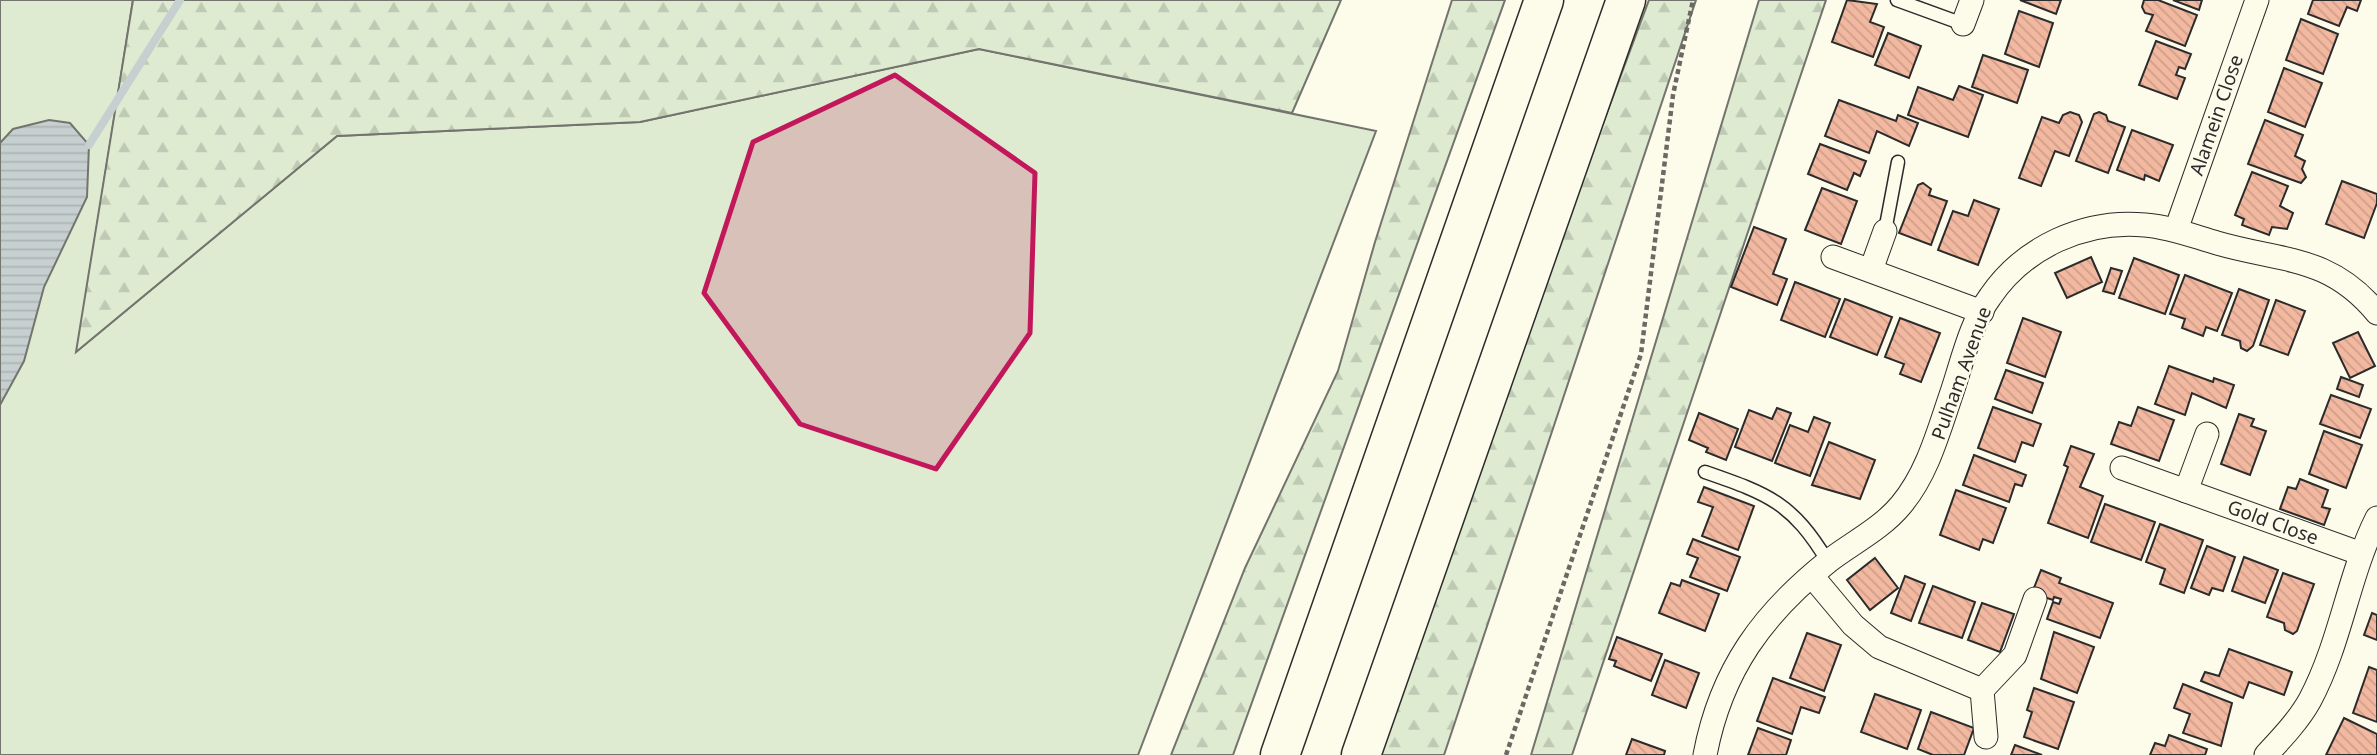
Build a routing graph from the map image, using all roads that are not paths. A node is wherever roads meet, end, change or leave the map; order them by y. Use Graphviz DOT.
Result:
graph roads {
  1 [pos="1544,0"];
  2 [pos="1626,0"];
  3 [pos="1897,0"];
  4 [pos="1972,0"];
  5 [pos="2257,0"];
  6 [pos="1963,24"];
  7 [pos="1898,162"];
  8 [pos="2176,230"];
  9 [pos="1885,231"];
  10 [pos="1833,257"];
  11 [pos="1871,270"];
  12 [pos="1982,312"];
  13 [pos="2377,313"];
  14 [pos="2207,434"];
  15 [pos="2122,468"];
  16 [pos="1705,471"];
  17 [pos="2186,491"];
  18 [pos="2377,518"];
  19 [pos="2359,553"];
  20 [pos="1820,569"];
  21 [pos="2035,599"];
  22 [pos="1982,690"];
  23 [pos="1986,737"];
  24 [pos="1280,755"];
  25 [pos="1361,755"];
  26 [pos="1705,755"];
  27 [pos="2266,755"];
  1 -- 24 [label="highway"];
  2 -- 25 [label="highway"];
  3 -- 6 [label="lane"];
  4 -- 6 [label="street"];
  5 -- 8 [label="street, Alamein Close"];
  7 -- 9 [label="lane"];
  8 -- 12 [label="street, Pulham Avenue"];
  8 -- 13 [label="street, Pulham Avenue"];
  9 -- 11 [label="street"];
  10 -- 11 [label="street"];
  11 -- 12 [label="street"];
  12 -- 20 [label="street, Pulham Avenue"];
  14 -- 17 [label="street"];
  15 -- 17 [label="street, Gold Close"];
  16 -- 20 [label="lane"];
  17 -- 19 [label="street, Gold Close"];
  18 -- 19 [label="street"];
  19 -- 27 [label="street"];
  20 -- 22 [label="street"];
  20 -- 26 [label="street, Pulham Avenue"];
  21 -- 22 [label="street"];
  22 -- 23 [label="street"];
}
